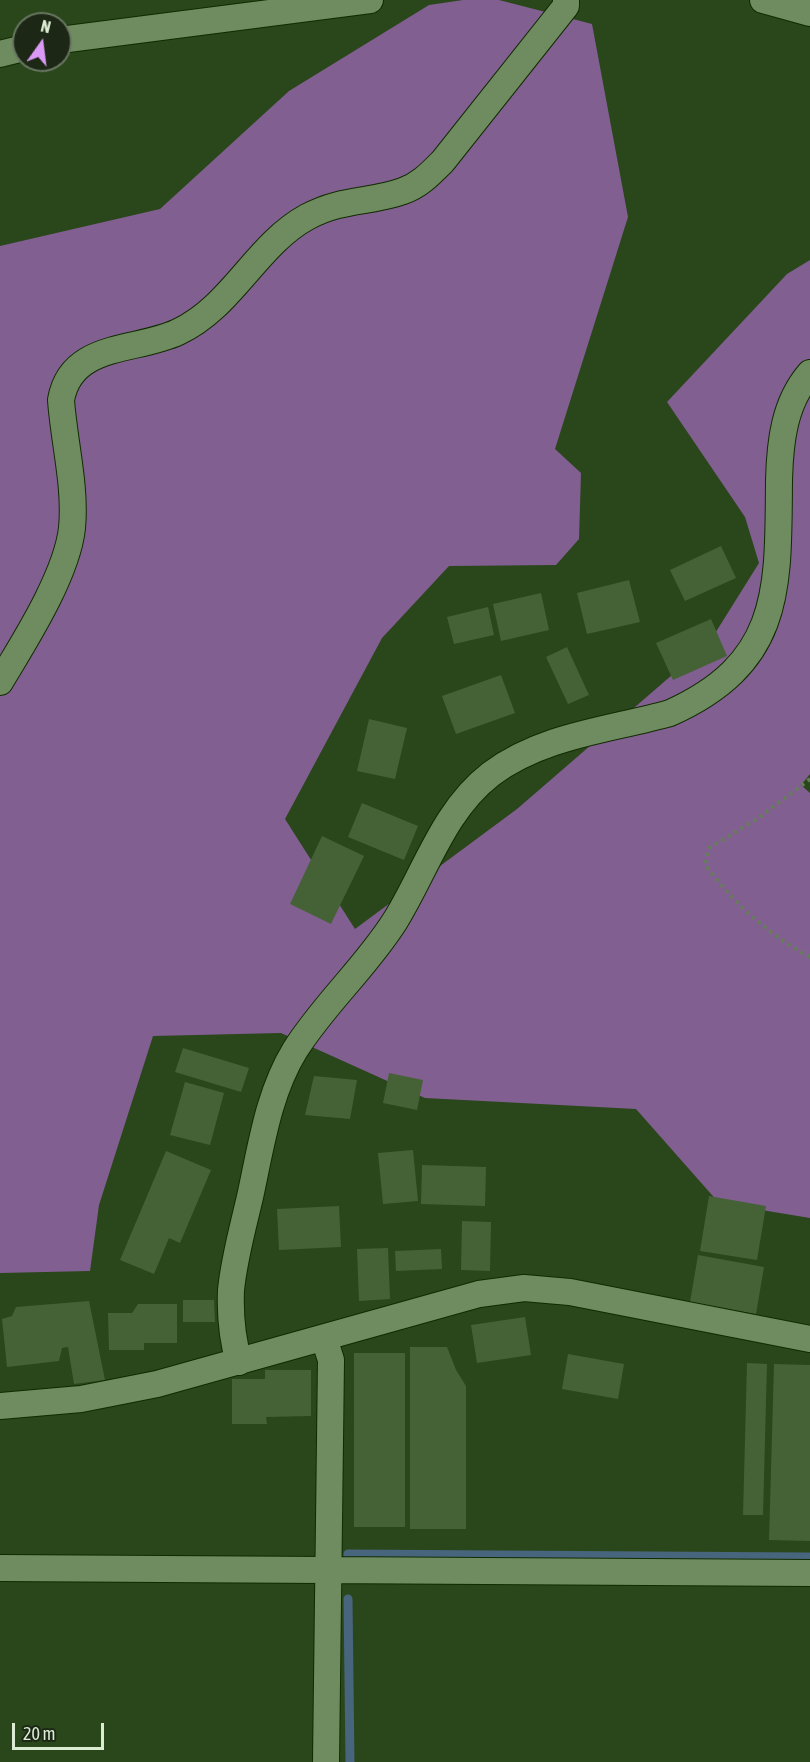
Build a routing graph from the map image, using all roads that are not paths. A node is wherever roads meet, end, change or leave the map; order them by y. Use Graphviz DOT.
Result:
graph roads {
  1 [pos="370,0"];
  2 [pos="566,0"];
  3 [pos="763,0"];
  4 [pos="810,13"];
  5 [pos="72,38"];
  6 [pos="810,373"];
  7 [pos="0,682"];
  8 [pos="324,1338"];
  9 [pos="810,1339"];
  10 [pos="239,1362"];
  11 [pos="0,1406"];
  12 [pos="0,1568"];
  13 [pos="328,1570"];
  14 [pos="810,1573"];
  15 [pos="326,1762"];
  1 -- 5 [label="street"];
  2 -- 7 [label="street"];
  3 -- 4 [label="street"];
  6 -- 10 [label="street"];
  8 -- 9 [label="street"];
  8 -- 10 [label="street"];
  8 -- 13 [label="street"];
  10 -- 11 [label="street"];
  12 -- 13 [label="street"];
  13 -- 14 [label="street"];
  13 -- 15 [label="street"];
}
